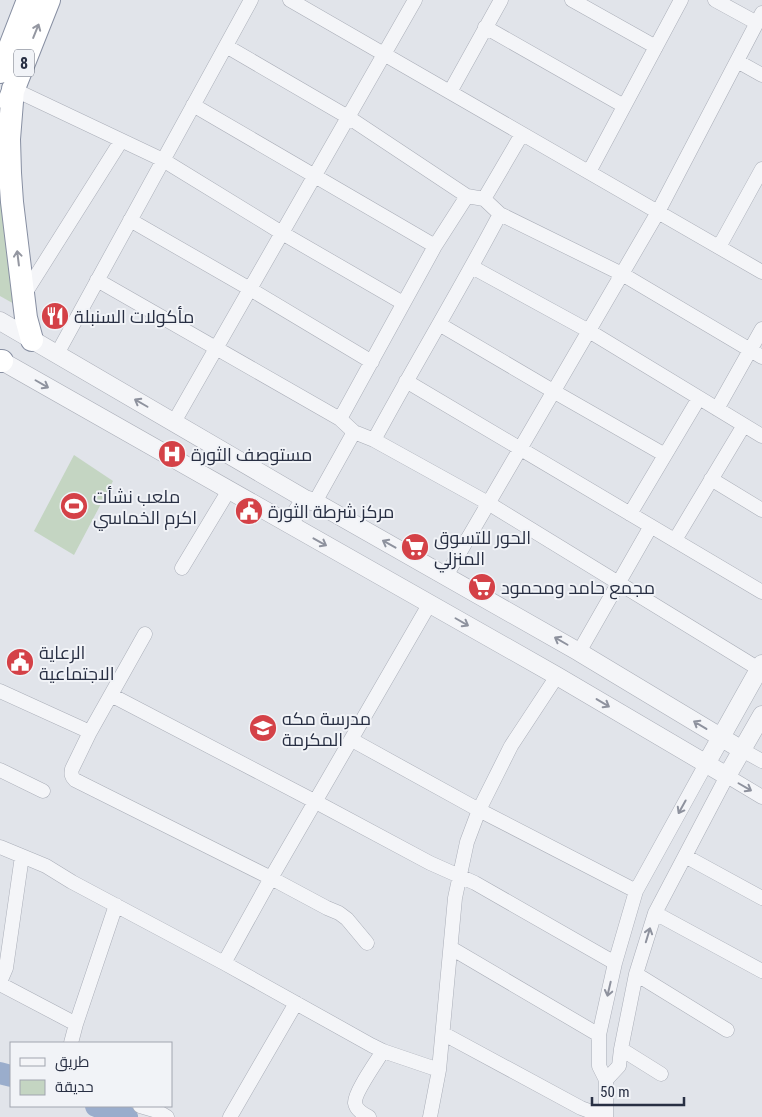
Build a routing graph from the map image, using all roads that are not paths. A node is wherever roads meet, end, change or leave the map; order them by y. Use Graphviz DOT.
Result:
graph roads {
  1 [pos="28,0"];
  2 [pos="49,0"];
  3 [pos="251,0"];
  4 [pos="290,0"];
  5 [pos="415,0"];
  6 [pos="501,0"];
  7 [pos="572,0"];
  8 [pos="681,0"];
  9 [pos="715,0"];
  10 [pos="760,18"];
  11 [pos="485,28"];
  12 [pos="226,46"];
  13 [pos="656,47"];
  14 [pos="385,54"];
  15 [pos="737,60"];
  16 [pos="762,75"];
  17 [pos="7,80"];
  18 [pos="450,92"];
  19 [pos="194,105"];
  20 [pos="624,106"];
  21 [pos="348,117"];
  22 [pos="0,126"];
  23 [pos="522,134"];
  24 [pos="121,141"];
  25 [pos="163,160"];
  26 [pos="589,172"];
  27 [pos="315,176"];
  28 [pos="760,176"];
  29 [pos="467,196"];
  30 [pos="484,200"];
  31 [pos="658,212"];
  32 [pos="500,214"];
  33 [pos="130,220"];
  34 [pos="282,233"];
  35 [pos="435,246"];
  36 [pos="719,247"];
  37 [pos="472,267"];
  38 [pos="762,272"];
  39 [pos="622,274"];
  40 [pos="98,280"];
  41 [pos="250,289"];
  42 [pos="23,296"];
  43 [pos="403,303"];
  44 [pos="0,321"];
  45 [pos="439,324"];
  46 [pos="762,329"];
  47 [pos="588,331"];
  48 [pos="32,340"];
  49 [pos="216,348"];
  50 [pos="57,354"];
  51 [pos="756,354"];
  52 [pos="1,361"];
  53 [pos="372,362"];
  54 [pos="406,382"];
  55 [pos="553,391"];
  56 [pos="699,398"];
  57 [pos="717,409"];
  58 [pos="340,419"];
  59 [pos="174,422"];
  60 [pos="744,425"];
  61 [pos="354,432"];
  62 [pos="762,436"];
  63 [pos="374,440"];
  64 [pos="520,449"];
  65 [pos="665,455"];
  66 [pos="711,479"];
  67 [pos="229,490"];
  68 [pos="310,500"];
  69 [pos="488,504"];
  70 [pos="762,510"];
  71 [pos="630,514"];
  72 [pos="289,524"];
  73 [pos="650,526"];
  74 [pos="675,540"];
  75 [pos="182,568"];
  76 [pos="446,576"];
  77 [pos="618,583"];
  78 [pos="762,592"];
  79 [pos="430,604"];
  80 [pos="145,634"];
  81 [pos="579,652"];
  82 [pos="761,667"];
  83 [pos="557,676"];
  84 [pos="0,692"];
  85 [pos="111,694"];
  86 [pos="762,715"];
  87 [pos="90,732"];
  88 [pos="720,737"];
  89 [pos="352,740"];
  90 [pos="742,750"];
  91 [pos="762,762"];
  92 [pos="706,764"];
  93 [pos="0,770"];
  94 [pos="727,776"];
  95 [pos="43,791"];
  96 [pos="762,797"];
  97 [pos="316,802"];
  98 [pos="479,810"];
  99 [pos="0,847"];
  100 [pos="22,856"];
  101 [pos="685,856"];
  102 [pos="459,875"];
  103 [pos="271,878"];
  104 [pos="636,892"];
  105 [pos="762,898"];
  106 [pos="116,905"];
  107 [pos="655,913"];
  108 [pos="367,943"];
  109 [pos="451,948"];
  110 [pos="224,963"];
  111 [pos="615,963"];
  112 [pos="762,971"];
  113 [pos="636,974"];
  114 [pos="0,983"];
  115 [pos="296,1003"];
  116 [pos="76,1024"];
  117 [pos="726,1030"];
  118 [pos="444,1034"];
  119 [pos="599,1035"];
  120 [pos="71,1042"];
  121 [pos="621,1049"];
  122 [pos="383,1051"];
  123 [pos="440,1070"];
  124 [pos="661,1074"];
  125 [pos="606,1080"];
  126 [pos="143,1107"];
  127 [pos="606,1115"];
  128 [pos="168,1117"];
  129 [pos="230,1117"];
  130 [pos="368,1117"];
  131 [pos="430,1117"];
  1 -- 17 [label="highway, 8"];
  17 -- 2 [label="highway, 8, one-way"];
  3 -- 12 [label="street"];
  4 -- 14 [label="street"];
  5 -- 14 [label="street"];
  6 -- 11 [label="street"];
  7 -- 13 [label="street"];
  8 -- 13 [label="street"];
  9 -- 10 [label="street"];
  10 -- 15 [label="street"];
  11 -- 18 [label="street"];
  11 -- 20 [label="street"];
  12 -- 19 [label="street"];
  12 -- 21 [label="street"];
  13 -- 20 [label="street"];
  14 -- 18 [label="street"];
  14 -- 21 [label="street"];
  15 -- 16 [label="street"];
  15 -- 31 [label="street"];
  17 -- 22 [label="highway, 8"];
  17 -- 24 [label="street"];
  42 -- 17 [label="highway, one-way"];
  18 -- 23 [label="street"];
  19 -- 25 [label="street"];
  19 -- 27 [label="street"];
  20 -- 26 [label="street"];
  21 -- 27 [label="street"];
  21 -- 29 [label="street"];
  23 -- 26 [label="street"];
  23 -- 30 [label="street"];
  24 -- 25 [label="street"];
  24 -- 42 [label="street"];
  25 -- 33 [label="street"];
  25 -- 34 [label="street"];
  26 -- 31 [label="street"];
  27 -- 34 [label="street"];
  27 -- 35 [label="street"];
  28 -- 36 [label="street"];
  29 -- 30 [label="street"];
  29 -- 35 [label="street"];
  30 -- 32 [label="street"];
  31 -- 36 [label="street"];
  31 -- 39 [label="street"];
  32 -- 37 [label="street"];
  32 -- 39 [label="street"];
  33 -- 40 [label="street"];
  33 -- 41 [label="street"];
  34 -- 41 [label="street"];
  34 -- 43 [label="street"];
  35 -- 43 [label="street"];
  36 -- 38 [label="street"];
  37 -- 45 [label="street"];
  37 -- 47 [label="street"];
  39 -- 47 [label="street"];
  39 -- 51 [label="street"];
  40 -- 49 [label="street"];
  40 -- 50 [label="street"];
  41 -- 49 [label="street"];
  41 -- 53 [label="street"];
  42 -- 48 [label="highway"];
  43 -- 53 [label="street"];
  44 -- 48 [label="street"];
  45 -- 54 [label="street"];
  45 -- 55 [label="street"];
  46 -- 51 [label="street"];
  47 -- 55 [label="street"];
  47 -- 56 [label="street"];
  48 -- 50 [label="street"];
  49 -- 58 [label="street"];
  49 -- 59 [label="street"];
  59 -- 50 [label="street, one-way"];
  51 -- 57 [label="street"];
  52 -- 67 [label="street, one-way"];
  53 -- 58 [label="street"];
  54 -- 63 [label="street"];
  54 -- 64 [label="street"];
  55 -- 64 [label="street"];
  55 -- 65 [label="street"];
  56 -- 57 [label="street"];
  56 -- 65 [label="street"];
  57 -- 60 [label="street"];
  58 -- 61 [label="street"];
  59 -- 68 [label="street"];
  60 -- 62 [label="street"];
  60 -- 66 [label="street"];
  61 -- 63 [label="street"];
  61 -- 68 [label="street"];
  63 -- 69 [label="street"];
  64 -- 69 [label="street"];
  64 -- 71 [label="street"];
  65 -- 71 [label="street"];
  66 -- 70 [label="street"];
  66 -- 74 [label="street"];
  67 -- 72 [label="street"];
  67 -- 75 [label="street"];
  68 -- 72 [label="street"];
  76 -- 68 [label="street, one-way"];
  69 -- 76 [label="street"];
  69 -- 77 [label="street"];
  71 -- 73 [label="street"];
  72 -- 79 [label="street, one-way"];
  73 -- 74 [label="street"];
  73 -- 77 [label="street"];
  74 -- 78 [label="street"];
  81 -- 76 [label="street, one-way"];
  77 -- 81 [label="street"];
  77 -- 82 [label="street"];
  79 -- 83 [label="street, one-way"];
  79 -- 89 [label="street"];
  80 -- 85 [label="street"];
  88 -- 81 [label="street, one-way"];
  82 -- 88 [label="street"];
  83 -- 92 [label="street, one-way"];
  83 -- 98 [label="street"];
  84 -- 87 [label="street"];
  85 -- 87 [label="street"];
  85 -- 97 [label="street"];
  86 -- 90 [label="street"];
  87 -- 103 [label="street"];
  88 -- 90 [label="street"];
  88 -- 92 [label="street"];
  89 -- 97 [label="street"];
  89 -- 98 [label="street"];
  90 -- 91 [label="street"];
  90 -- 94 [label="street"];
  92 -- 94 [label="street"];
  92 -- 104 [label="street, one-way"];
  93 -- 95 [label="street"];
  94 -- 96 [label="street, one-way"];
  94 -- 101 [label="street"];
  97 -- 102 [label="street"];
  97 -- 103 [label="street"];
  98 -- 102 [label="street"];
  98 -- 104 [label="street"];
  99 -- 100 [label="street"];
  100 -- 106 [label="street"];
  100 -- 114 [label="street"];
  101 -- 105 [label="street"];
  101 -- 107 [label="street"];
  102 -- 109 [label="street"];
  102 -- 111 [label="street"];
  103 -- 108 [label="street"];
  103 -- 110 [label="street"];
  104 -- 111 [label="street"];
  106 -- 110 [label="street"];
  106 -- 116 [label="street"];
  107 -- 112 [label="street"];
  113 -- 107 [label="street, one-way"];
  109 -- 118 [label="street"];
  109 -- 119 [label="street"];
  110 -- 115 [label="street"];
  111 -- 119 [label="street, one-way"];
  113 -- 117 [label="street"];
  113 -- 121 [label="street"];
  114 -- 116 [label="street"];
  115 -- 122 [label="street"];
  115 -- 129 [label="street"];
  116 -- 120 [label="street"];
  118 -- 123 [label="street"];
  118 -- 127 [label="street"];
  119 -- 125 [label="street"];
  121 -- 124 [label="street"];
  121 -- 125 [label="street"];
  122 -- 123 [label="street"];
  122 -- 130 [label="street"];
  123 -- 131 [label="street"];
  125 -- 127 [label="street"];
  126 -- 128 [label="street"];
}
